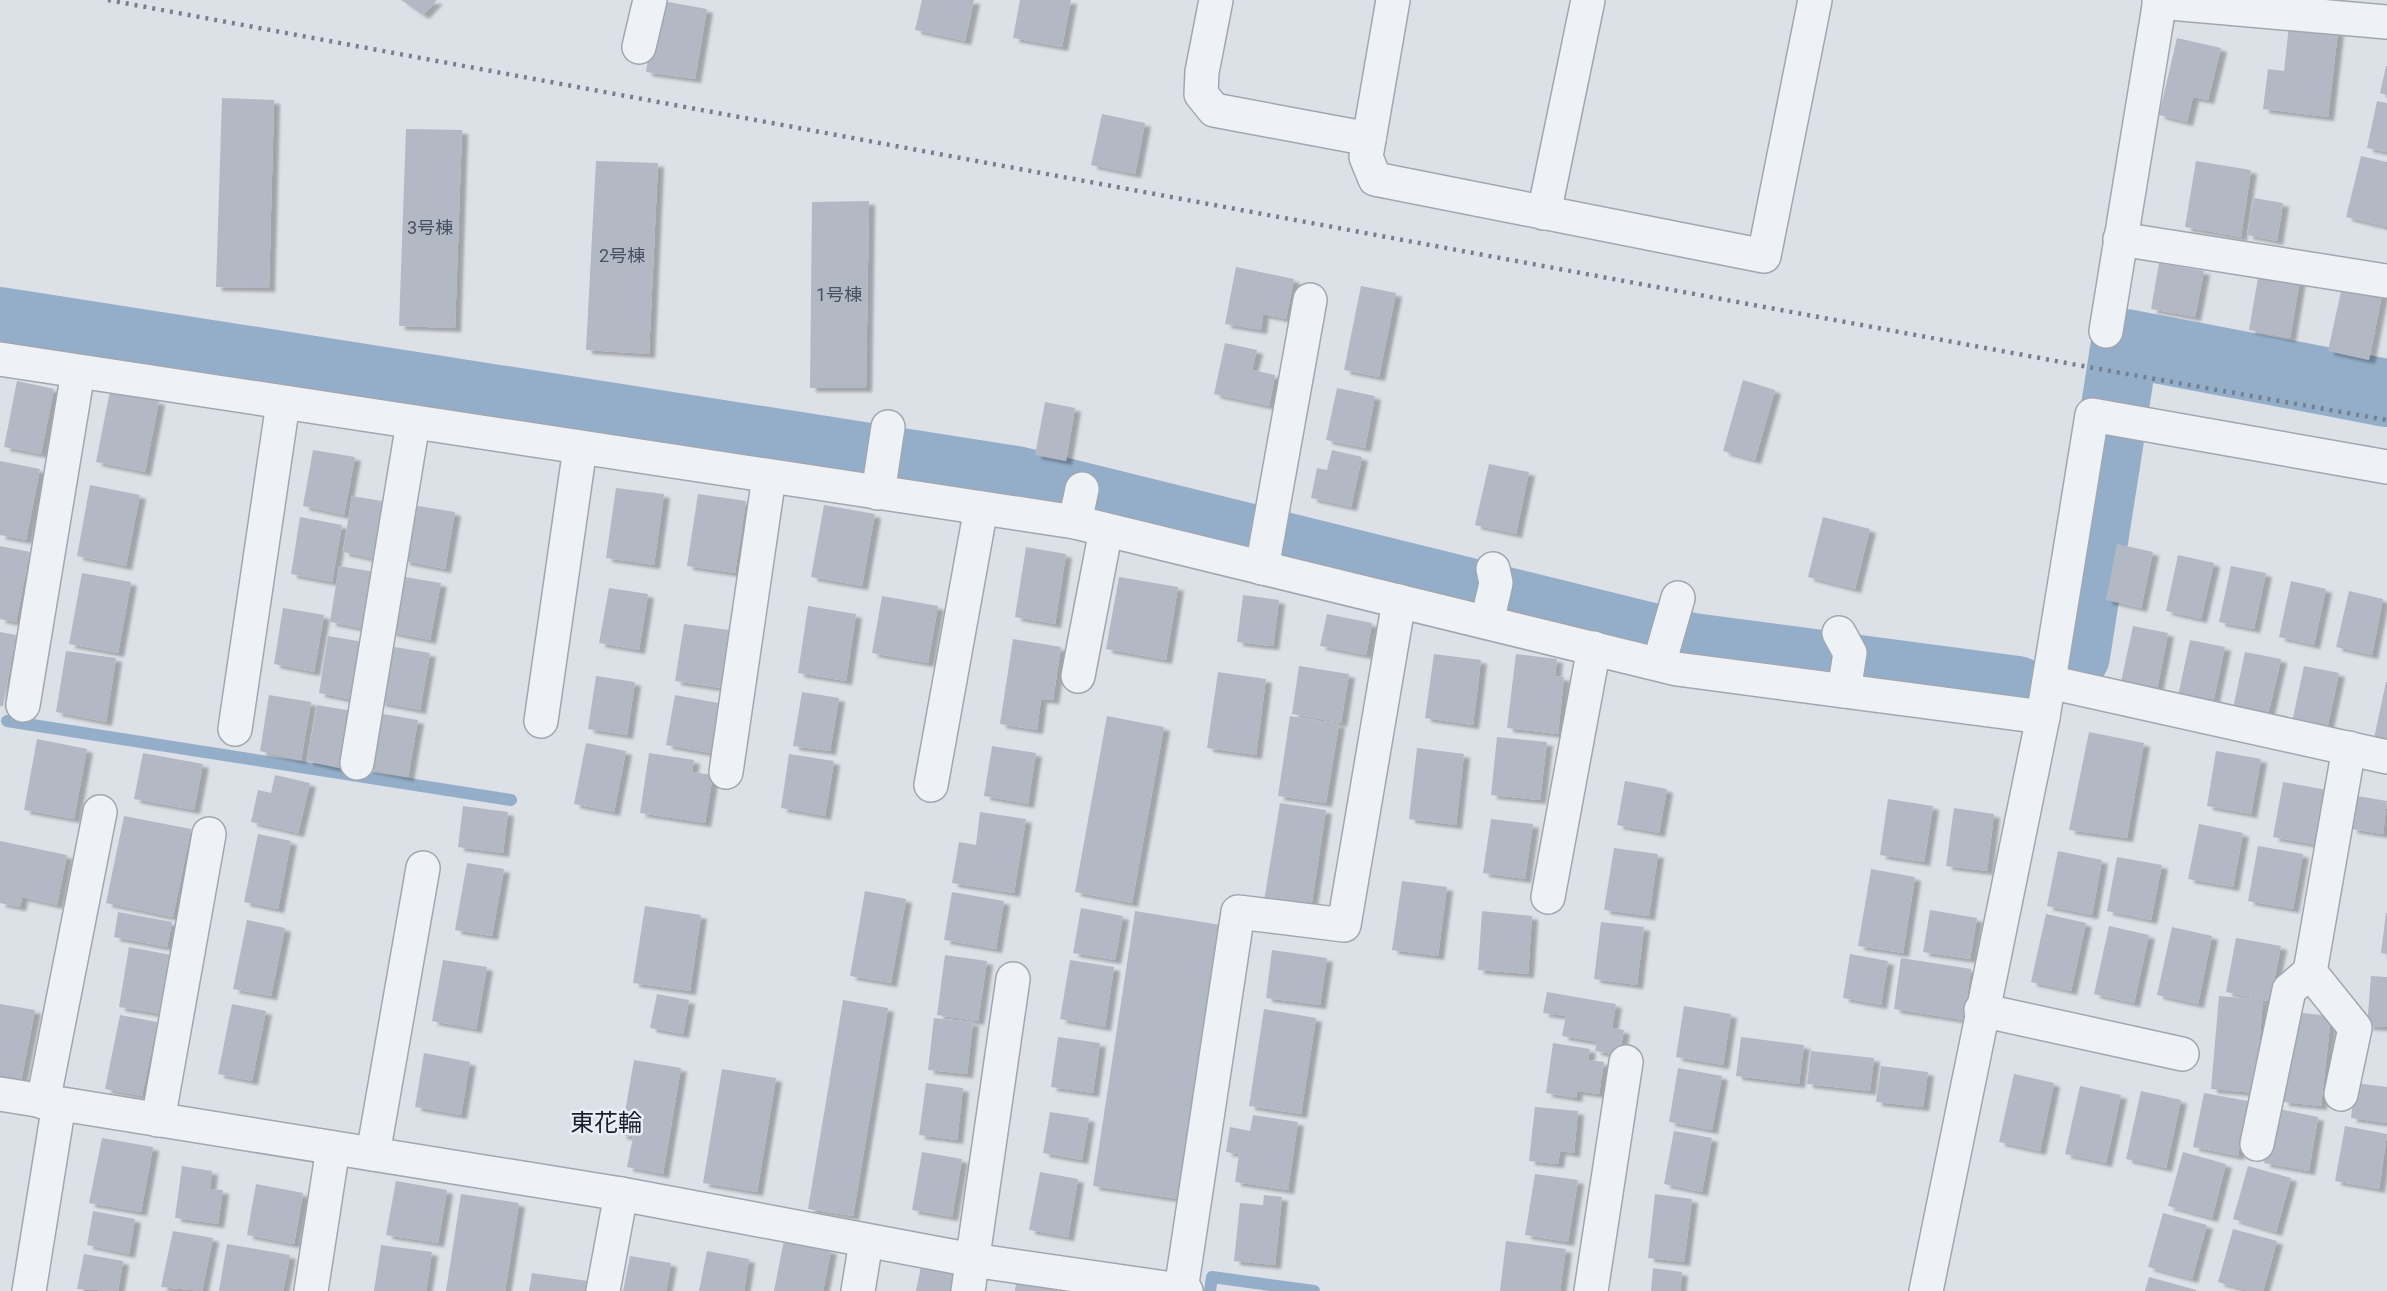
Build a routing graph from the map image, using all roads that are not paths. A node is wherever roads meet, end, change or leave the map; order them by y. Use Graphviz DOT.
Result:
graph roads {
  1 [pos="650,0"];
  2 [pos="1216,0"];
  3 [pos="1393,0"];
  4 [pos="1588,0"];
  5 [pos="1815,0"];
  6 [pos="2159,1"];
  7 [pos="2387,22"];
  8 [pos="639,47"];
  9 [pos="1369,139"];
  10 [pos="1544,213"];
  11 [pos="2120,238"];
  12 [pos="2386,281"];
  13 [pos="1310,300"];
  14 [pos="2106,331"];
  15 [pos="0,359"];
  16 [pos="78,372"];
  17 [pos="283,403"];
  18 [pos="413,423"];
  19 [pos="888,427"];
  20 [pos="580,448"];
  21 [pos="2387,467"];
  22 [pos="769,477"];
  23 [pos="878,491"];
  24 [pos="981,508"];
  25 [pos="1106,530"];
  26 [pos="1263,564"];
  27 [pos="1399,601"];
  28 [pos="1594,648"];
  29 [pos="1078,676"];
  30 [pos="2049,682"];
  31 [pos="23,705"];
  32 [pos="2043,717"];
  33 [pos="541,721"];
  34 [pos="235,729"];
  35 [pos="2349,748"];
  36 [pos="2387,756"];
  37 [pos="357,763"];
  38 [pos="726,772"];
  39 [pos="931,785"];
  40 [pos="100,812"];
  41 [pos="208,834"];
  42 [pos="423,868"];
  43 [pos="1548,897"];
  44 [pos="2310,972"];
  45 [pos="1013,979"];
  46 [pos="1981,1010"];
  47 [pos="2182,1054"];
  48 [pos="1626,1062"];
  49 [pos="0,1094"];
  50 [pos="2341,1094"];
  51 [pos="51,1103"];
  52 [pos="158,1120"];
  53 [pos="2257,1144"];
  54 [pos="333,1148"];
  55 [pos="373,1154"];
  56 [pos="621,1194"];
  57 [pos="866,1242"];
  58 [pos="970,1275"];
  59 [pos="29,1291"];
  60 [pos="310,1291"];
  61 [pos="603,1291"];
  62 [pos="858,1291"];
  63 [pos="1184,1291"];
  64 [pos="1591,1291"];
  65 [pos="1926,1291"];
  1 -- 8 [label="street"];
  2 -- 9 [label="street"];
  3 -- 9 [label="street"];
  4 -- 10 [label="street"];
  5 -- 10 [label="street"];
  6 -- 7 [label="street"];
  6 -- 11 [label="street"];
  9 -- 10 [label="street"];
  11 -- 12 [label="street"];
  11 -- 14 [label="street"];
  13 -- 26 [label="street"];
  15 -- 16 [label="street"];
  16 -- 17 [label="street"];
  16 -- 31 [label="street"];
  17 -- 18 [label="street"];
  17 -- 34 [label="street"];
  18 -- 20 [label="street"];
  18 -- 37 [label="street"];
  19 -- 23 [label="street"];
  20 -- 22 [label="street"];
  20 -- 33 [label="street"];
  21 -- 30 [label="street"];
  22 -- 23 [label="street"];
  22 -- 38 [label="street"];
  23 -- 24 [label="street"];
  24 -- 25 [label="street"];
  24 -- 39 [label="street"];
  25 -- 26 [label="street"];
  25 -- 29 [label="street"];
  26 -- 27 [label="street"];
  27 -- 28 [label="street"];
  27 -- 63 [label="street"];
  28 -- 32 [label="street"];
  28 -- 43 [label="street"];
  30 -- 32 [label="street"];
  30 -- 35 [label="street"];
  32 -- 46 [label="street"];
  35 -- 36 [label="street"];
  35 -- 44 [label="street"];
  40 -- 51 [label="street"];
  41 -- 52 [label="street"];
  42 -- 55 [label="street"];
  44 -- 50 [label="street"];
  44 -- 53 [label="street"];
  45 -- 58 [label="street"];
  46 -- 47 [label="street"];
  46 -- 65 [label="street"];
  48 -- 64 [label="street"];
  49 -- 51 [label="street"];
  51 -- 52 [label="street"];
  51 -- 59 [label="street"];
  52 -- 54 [label="street"];
  54 -- 55 [label="street"];
  54 -- 60 [label="street"];
  55 -- 56 [label="street"];
  56 -- 57 [label="street"];
  56 -- 61 [label="street"];
  57 -- 58 [label="street"];
  57 -- 62 [label="street"];
  58 -- 63 [label="street"];
}
